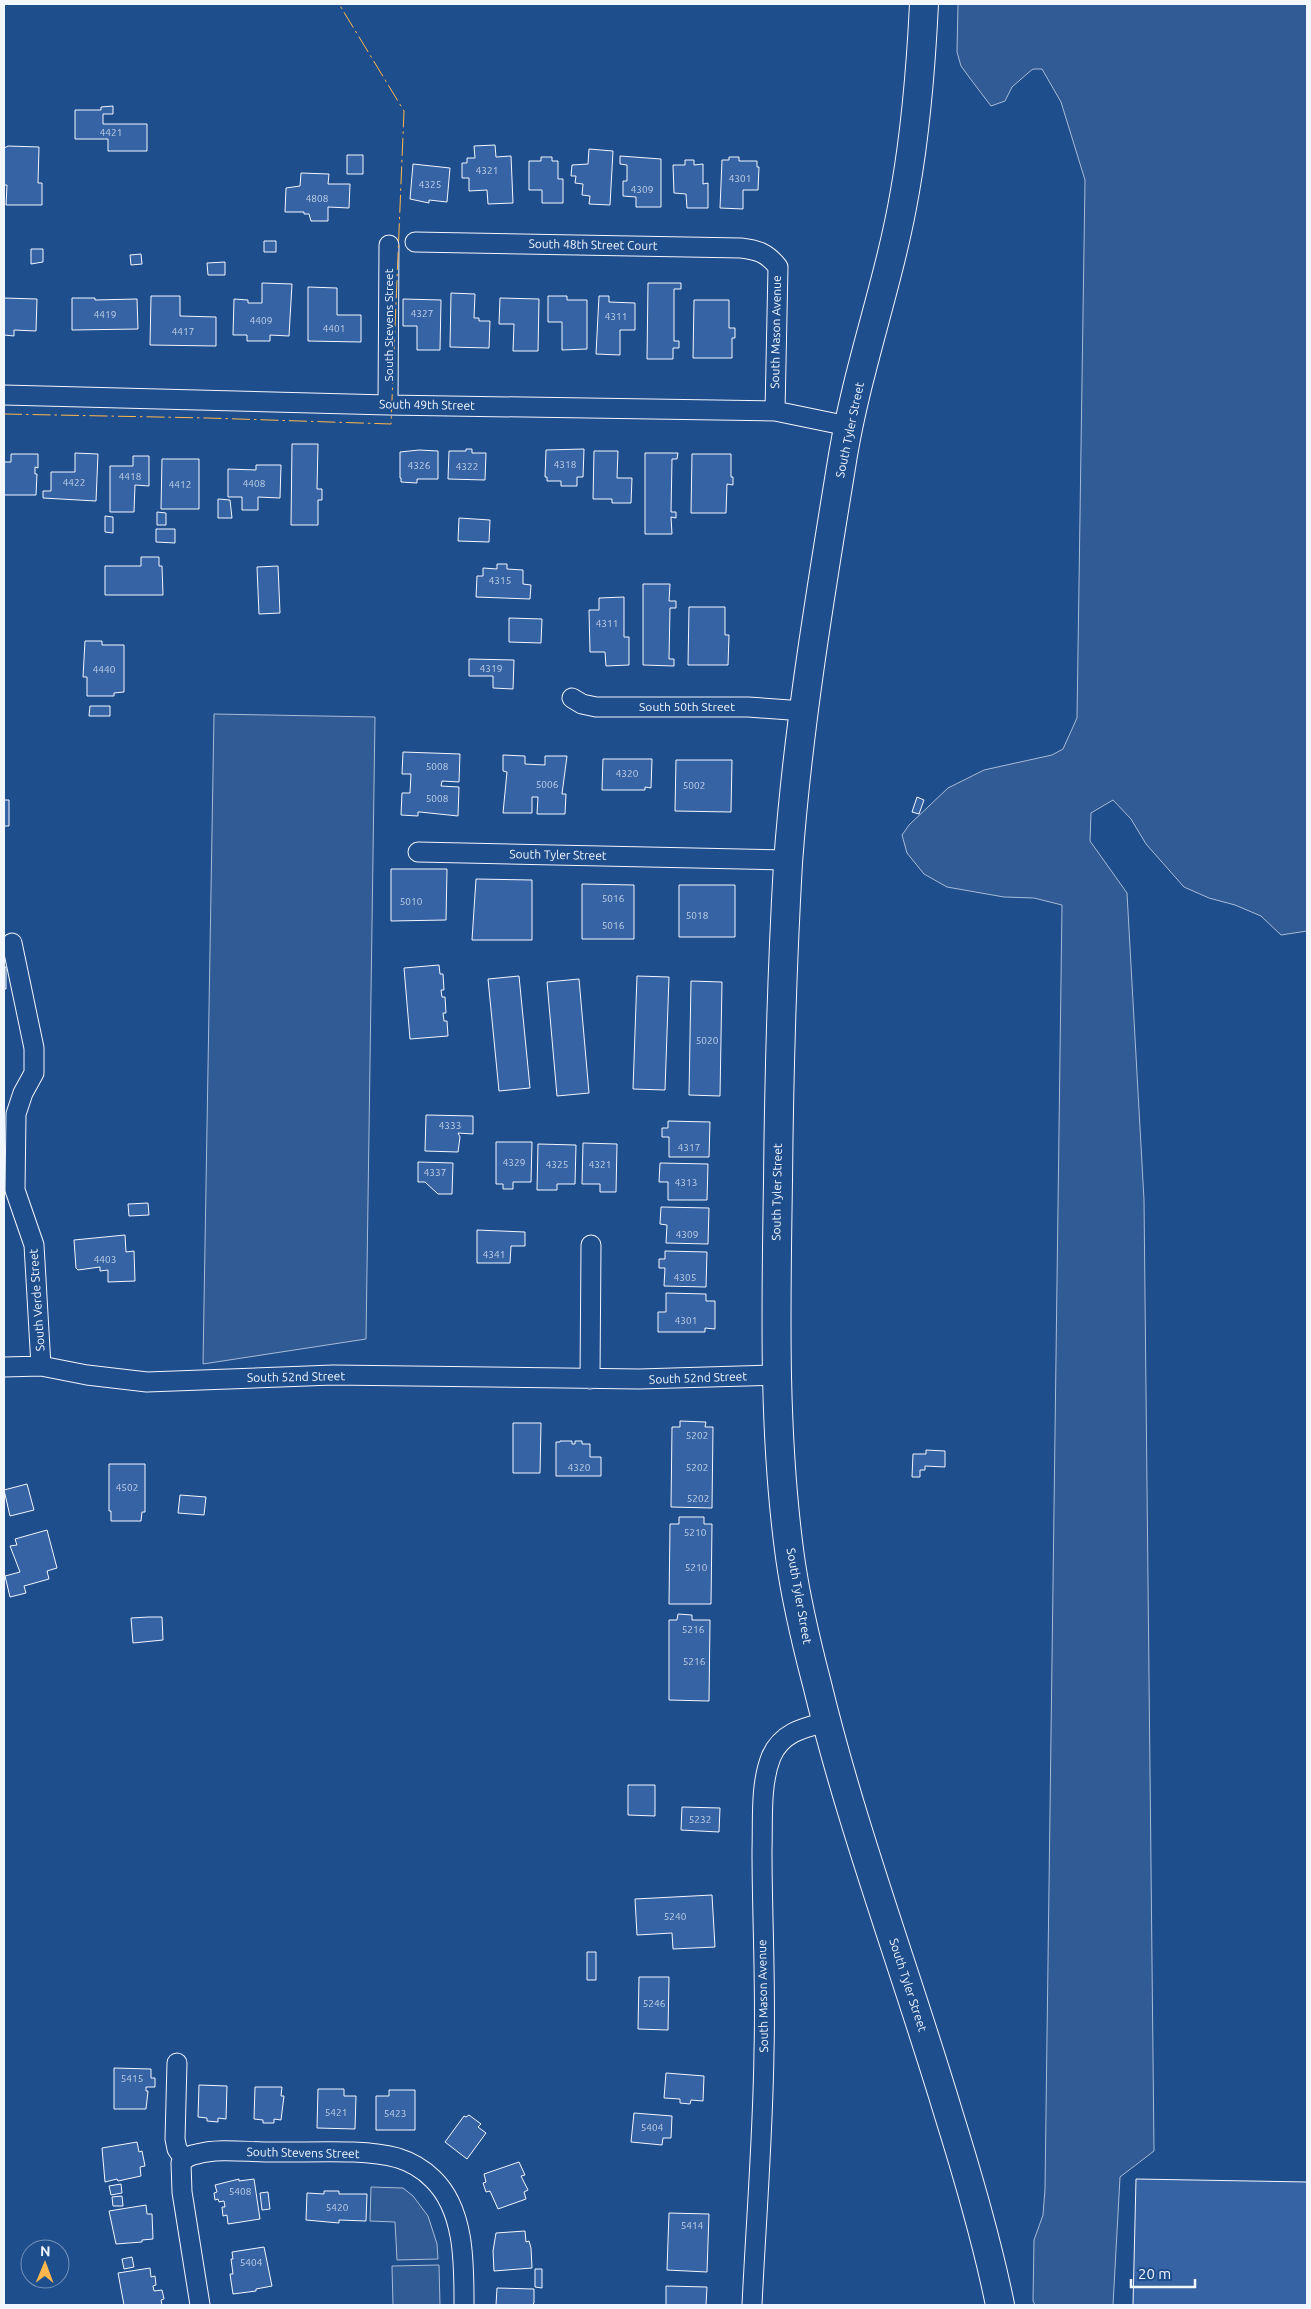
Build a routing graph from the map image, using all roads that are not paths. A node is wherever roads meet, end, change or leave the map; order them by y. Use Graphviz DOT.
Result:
graph roads {
  1 [pos="924,4"];
  2 [pos="416,242"];
  3 [pos="389,245"];
  4 [pos="768,255"];
  5 [pos="4,395"];
  6 [pos="388,405"];
  7 [pos="775,411"];
  8 [pos="848,426"];
  9 [pos="572,698"];
  10 [pos="804,711"];
  11 [pos="418,852"];
  12 [pos="789,860"];
  13 [pos="12,943"];
  14 [pos="591,1245"];
  15 [pos="4,1366"];
  16 [pos="41,1366"];
  17 [pos="777,1376"];
  18 [pos="590,1379"];
  19 [pos="826,1722"];
  20 [pos="177,2063"];
  21 [pos="184,2159"];
  22 [pos="200,2305"];
  23 [pos="464,2305"];
  24 [pos="752,2305"];
  25 [pos="1000,2305"];
  1 -- 8 [label="main road, South Tyler Street"];
  2 -- 4 [label="street, South 48th Street Court"];
  3 -- 6 [label="street, South Stevens Street"];
  4 -- 7 [label="street, South Mason Avenue"];
  5 -- 6 [label="street, South 49th Street"];
  6 -- 7 [label="street, South 49th Street"];
  7 -- 8 [label="street, South 49th Street"];
  8 -- 10 [label="main road, South Tyler Street"];
  9 -- 10 [label="street, South 50th Street"];
  10 -- 12 [label="main road, South Tyler Street"];
  11 -- 12 [label="street, South Tyler Street"];
  12 -- 17 [label="main road, South Tyler Street"];
  13 -- 16 [label="street, South Verde Street"];
  14 -- 18 [label="street"];
  15 -- 16 [label="street, South 52nd Street"];
  16 -- 18 [label="street, South 52nd Street"];
  17 -- 18 [label="street, South 52nd Street"];
  17 -- 19 [label="main road, South Tyler Street"];
  19 -- 24 [label="street, South Mason Avenue"];
  19 -- 25 [label="main road, South Tyler Street"];
  20 -- 21 [label="street"];
  21 -- 22 [label="street"];
  21 -- 23 [label="street, South Stevens Street"];
}
